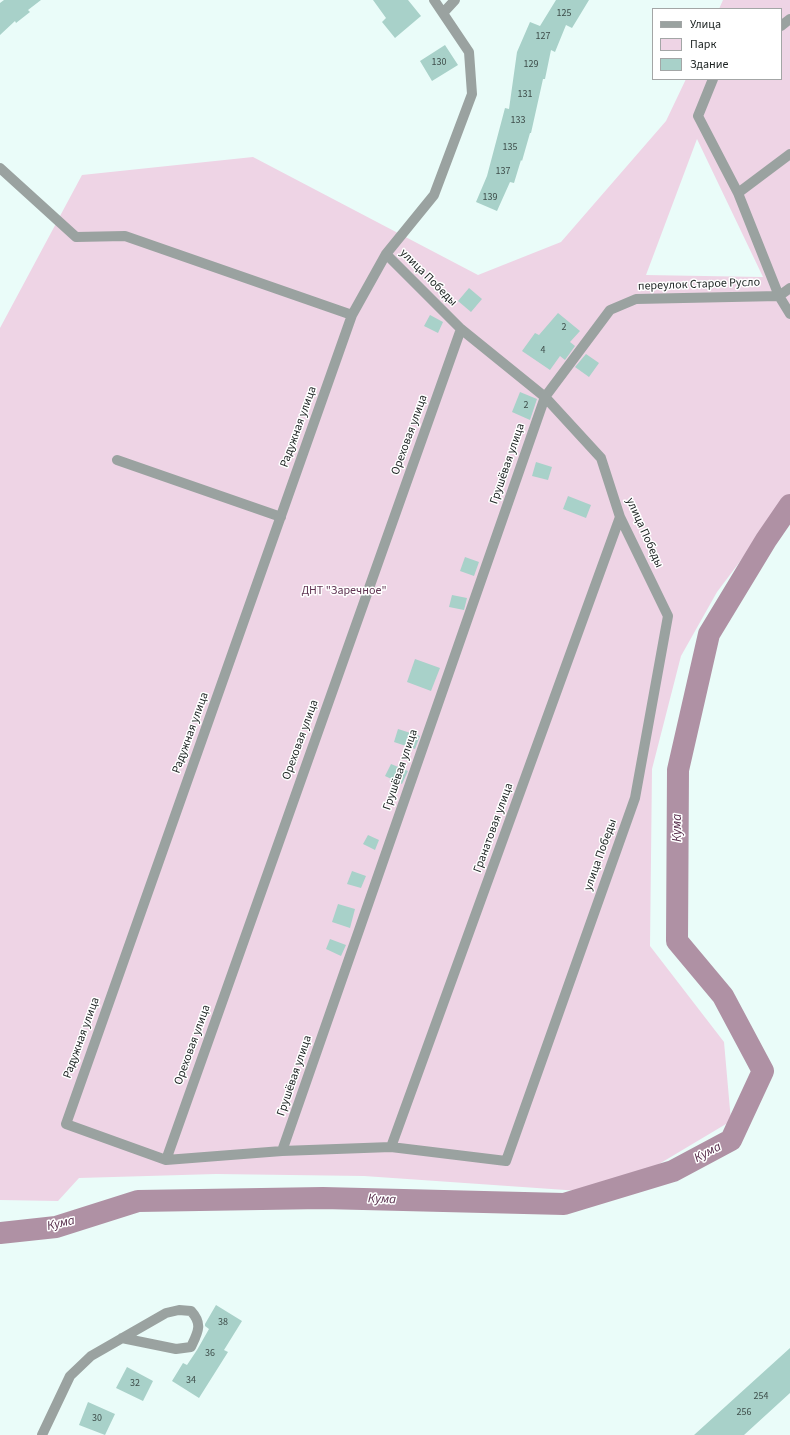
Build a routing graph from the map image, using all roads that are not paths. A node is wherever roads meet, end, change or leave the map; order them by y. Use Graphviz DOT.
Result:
graph roads {
  1 [pos="434,0"];
  2 [pos="455,0"];
  3 [pos="443,13"];
  4 [pos="713,80"];
  5 [pos="790,154"];
  6 [pos="0,168"];
  7 [pos="738,193"];
  8 [pos="386,254"];
  9 [pos="790,288"];
  10 [pos="779,296"];
  11 [pos="790,314"];
  12 [pos="352,315"];
  13 [pos="461,329"];
  14 [pos="545,397"];
  15 [pos="116,460"];
  16 [pos="281,517"];
  17 [pos="620,517"];
  18 [pos="391,1147"];
  19 [pos="282,1151"];
  20 [pos="166,1160"];
  21 [pos="122,1338"];
  22 [pos="42,1435"];
  1 -- 3 [label="street, улица Победы"];
  2 -- 3 [label="street"];
  3 -- 8 [label="street, улица Победы"];
  4 -- 7 [label="street"];
  5 -- 7 [label="street"];
  6 -- 12 [label="street"];
  7 -- 10 [label="street"];
  8 -- 12 [label="street, Радужная улица"];
  8 -- 13 [label="street, улица Победы"];
  9 -- 10 [label="street"];
  10 -- 11 [label="street"];
  10 -- 14 [label="street, переулок Старое Русло"];
  12 -- 16 [label="street, Радужная улица"];
  13 -- 14 [label="street, улица Победы"];
  13 -- 20 [label="street, Ореховая улица"];
  14 -- 17 [label="street, улица Победы"];
  14 -- 19 [label="street, Грушёвая улица"];
  15 -- 16 [label="street"];
  16 -- 20 [label="street, Радужная улица"];
  17 -- 18 [label="street, Гранатовая улица"];
  17 -- 18 [label="street, улица Победы"];
  18 -- 19 [label="street"];
  19 -- 20 [label="street"];
  21 -- 21 [label="street"];
  21 -- 22 [label="street"];
}
